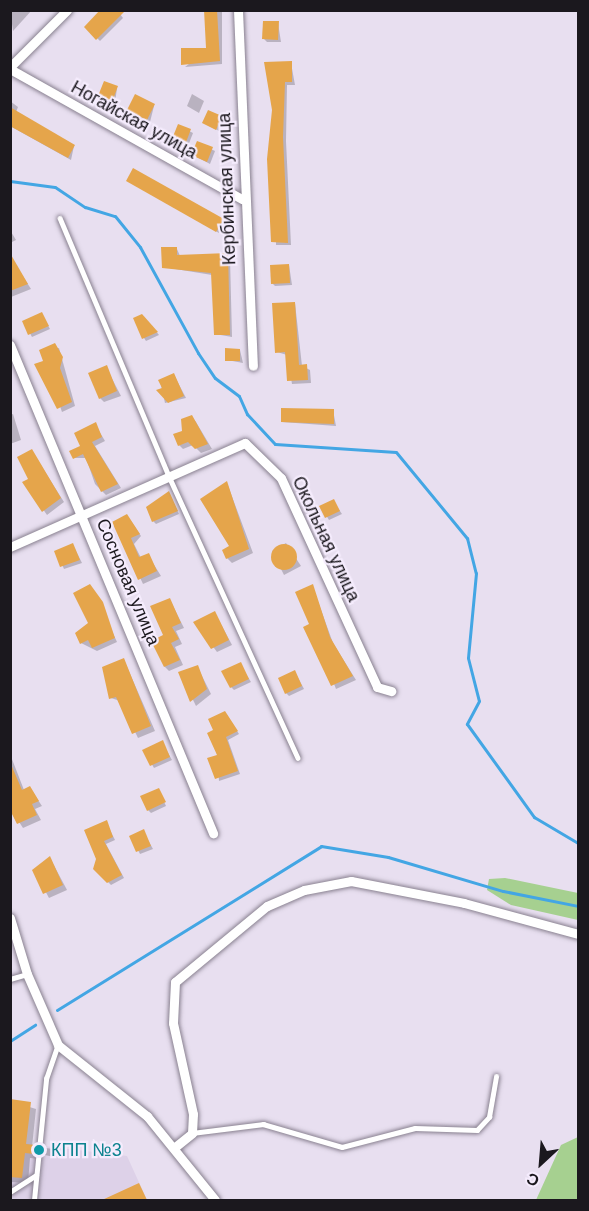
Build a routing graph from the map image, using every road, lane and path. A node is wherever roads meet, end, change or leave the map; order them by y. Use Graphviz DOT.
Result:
graph roads {
  1 [pos="67,10"];
  2 [pos="238,10"];
  3 [pos="10,68"];
  4 [pos="242,199"];
  5 [pos="60,218"];
  6 [pos="10,345"];
  7 [pos="253,366"];
  8 [pos="168,474"];
  9 [pos="81,513"];
  10 [pos="10,547"];
  11 [pos="391,691"];
  12 [pos="298,758"];
  13 [pos="213,833"];
  14 [pos="10,918"];
  15 [pos="579,934"];
  16 [pos="27,974"];
  17 [pos="10,979"];
  18 [pos="58,1045"];
  19 [pos="496,1077"];
  20 [pos="192,1133"];
  21 [pos="175,1147"];
  22 [pos="36,1175"];
  23 [pos="10,1192"];
  24 [pos="34,1200"];
  25 [pos="215,1200"];
  1 -- 3 [label="street"];
  2 -- 4 [label="street, Кербинская улица"];
  3 -- 4 [label="street, Ногайская улица"];
  4 -- 7 [label="street, Кербинская улица"];
  5 -- 8 [label="lane"];
  6 -- 9 [label="street, Сосновая улица"];
  8 -- 9 [label="street"];
  8 -- 11 [label="street, Окольная улица"];
  8 -- 12 [label="lane"];
  9 -- 10 [label="street"];
  9 -- 13 [label="street, Сосновая улица"];
  14 -- 16 [label="street"];
  15 -- 20 [label="street"];
  16 -- 17 [label="lane"];
  16 -- 18 [label="street"];
  18 -- 21 [label="street"];
  18 -- 22 [label="lane"];
  19 -- 20 [label="lane"];
  20 -- 21 [label="street"];
  21 -- 25 [label="street"];
  22 -- 23 [label="lane"];
  22 -- 24 [label="lane"];
}
